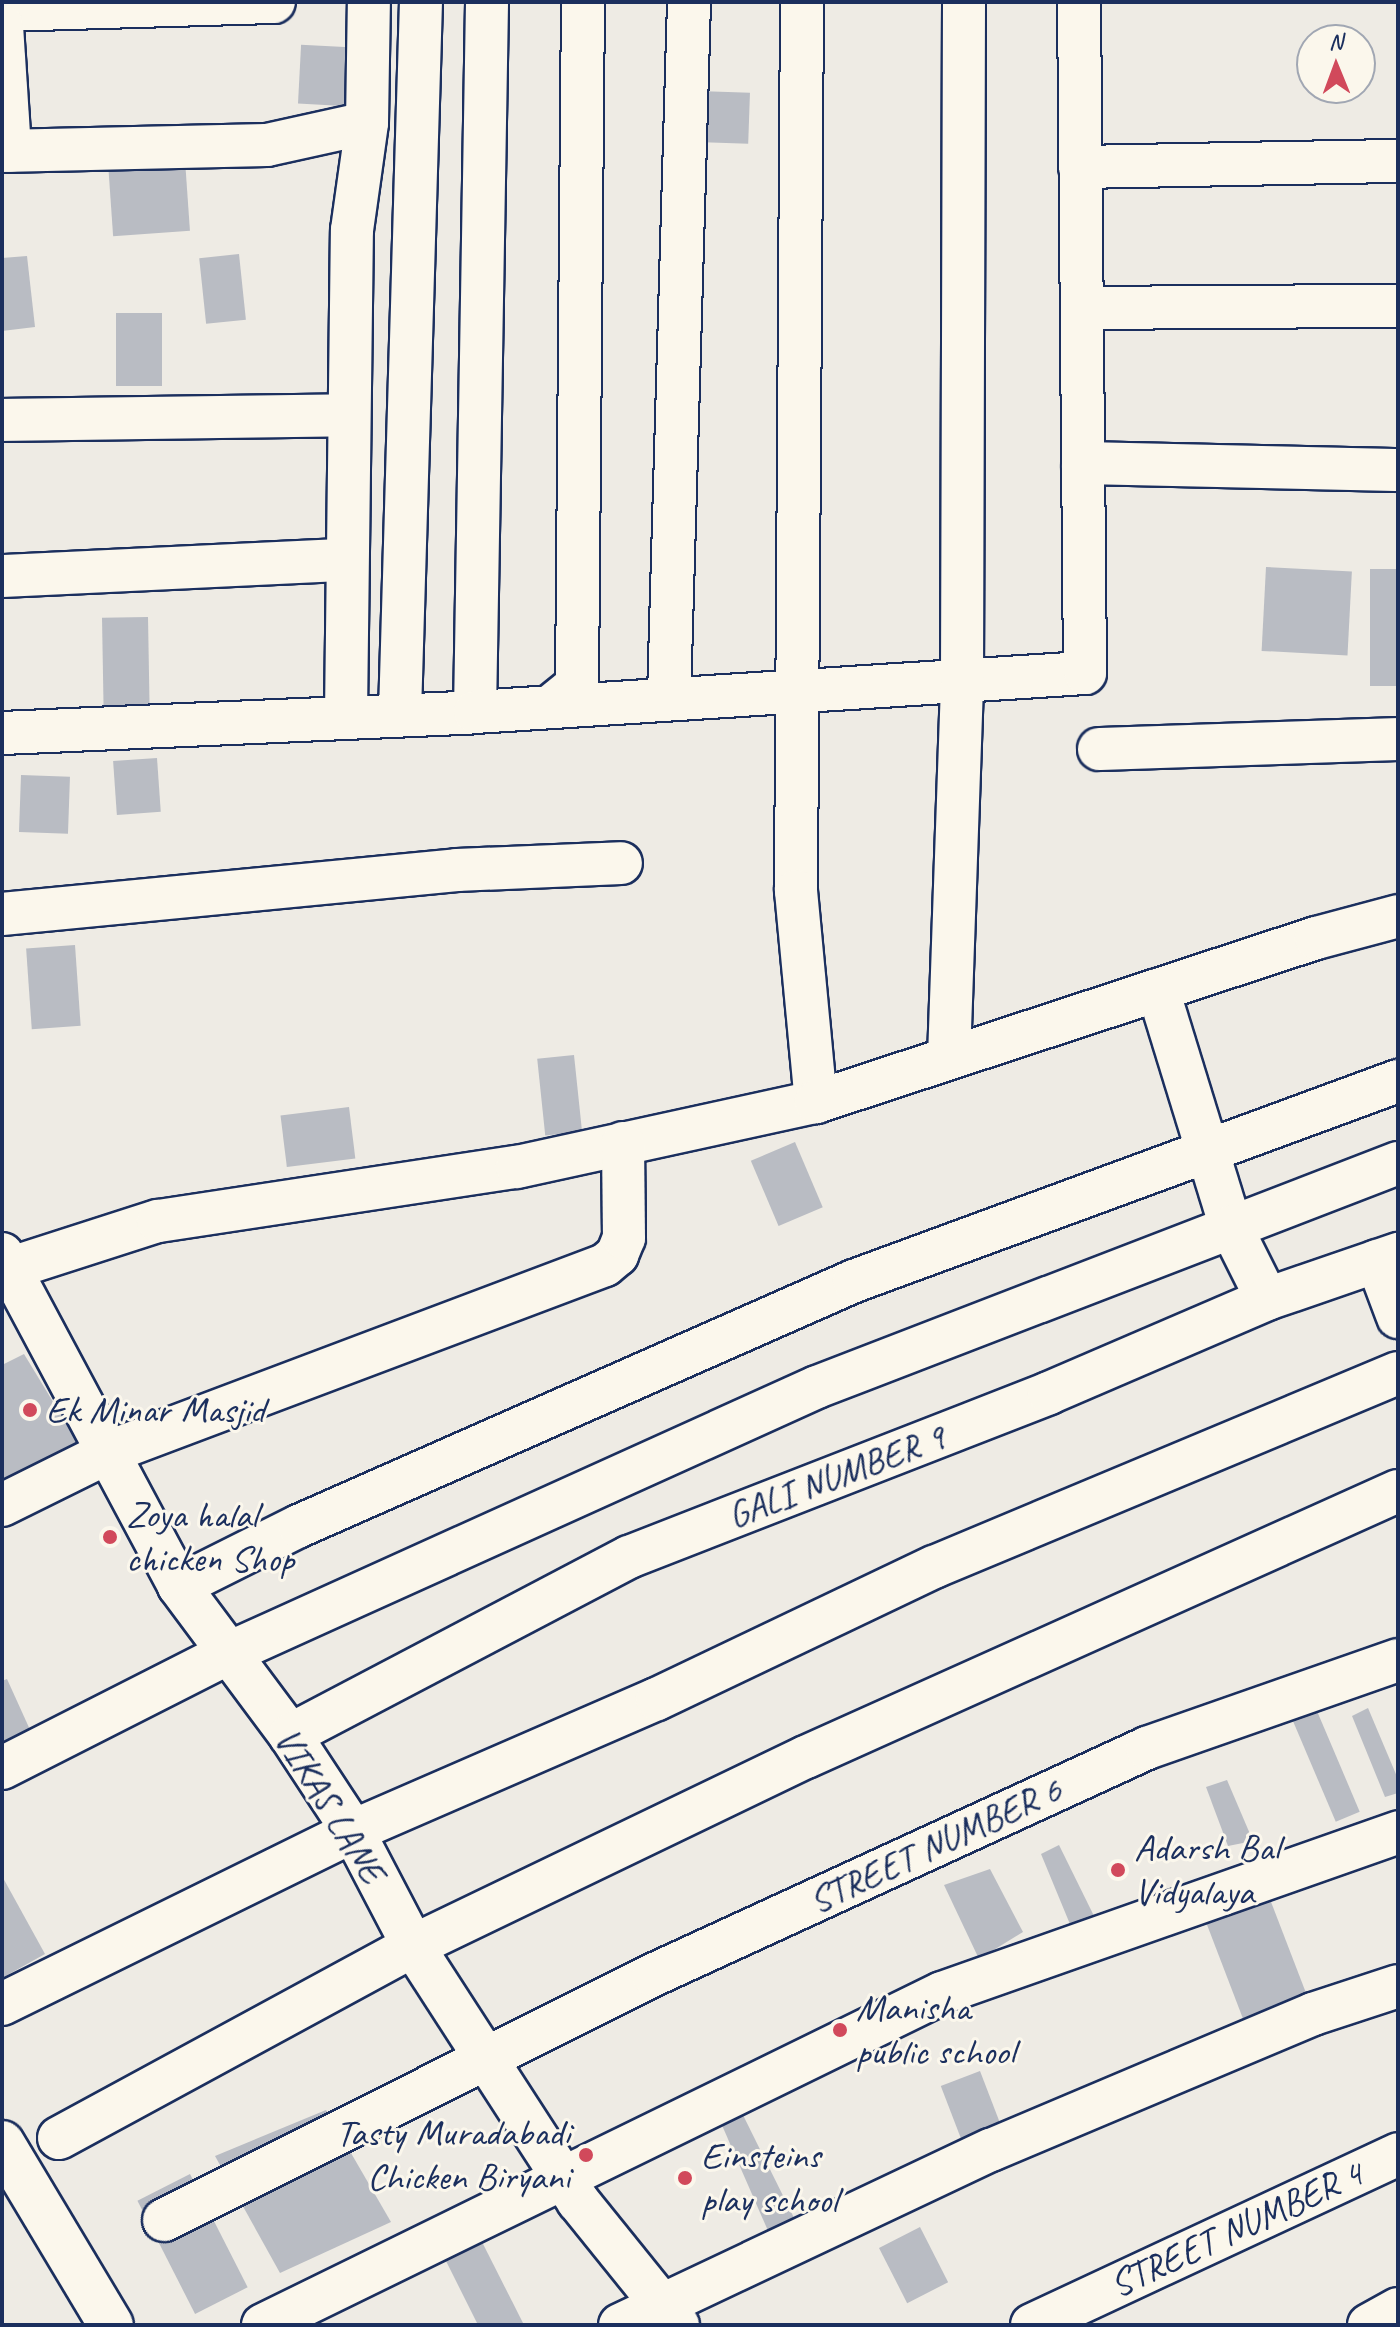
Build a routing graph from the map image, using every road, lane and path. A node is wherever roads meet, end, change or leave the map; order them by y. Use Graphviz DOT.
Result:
graph roads {
  1 [pos="274,2"];
  2 [pos="369,2"];
  3 [pos="421,2"];
  4 [pos="487,2"];
  5 [pos="583,2"];
  6 [pos="689,2"];
  7 [pos="802,2"];
  8 [pos="964,2"];
  9 [pos="1079,2"];
  10 [pos="232,3"];
  11 [pos="2,10"];
  12 [pos="2,26"];
  13 [pos="367,123"];
  14 [pos="6,151"];
  15 [pos="1398,161"];
  16 [pos="1080,167"];
  17 [pos="1398,306"];
  18 [pos="1082,308"];
  19 [pos="347,415"];
  20 [pos="2,420"];
  21 [pos="1083,463"];
  22 [pos="1398,470"];
  23 [pos="346,560"];
  24 [pos="2,576"];
  25 [pos="962,678"];
  26 [pos="793,689"];
  27 [pos="669,696"];
  28 [pos="551,706"];
  29 [pos="475,712"];
  30 [pos="400,713"];
  31 [pos="346,715"];
  32 [pos="2,733"];
  33 [pos="1398,739"];
  34 [pos="1099,749"];
  35 [pos="621,863"];
  36 [pos="2,914"];
  37 [pos="1398,916"];
  38 [pos="1158,990"];
  39 [pos="949,1058"];
  40 [pos="1398,1081"];
  41 [pos="816,1102"];
  42 [pos="623,1143"];
  43 [pos="1206,1150"];
  44 [pos="1398,1163"];
  45 [pos="1231,1227"];
  46 [pos="1388,1257"];
  47 [pos="5,1264"];
  48 [pos="1267,1299"];
  49 [pos="1398,1317"];
  50 [pos="1398,1373"];
  51 [pos="109,1452"];
  52 [pos="1398,1491"];
  53 [pos="2,1505"];
  54 [pos="179,1586"];
  55 [pos="229,1653"];
  56 [pos="1398,1660"];
  57 [pos="290,1735"];
  58 [pos="2,1768"];
  59 [pos="353,1831"];
  60 [pos="1398,1832"];
  61 [pos="413,1946"];
  62 [pos="1398,1986"];
  63 [pos="2,2004"];
  64 [pos="483,2060"];
  65 [pos="59,2138"];
  66 [pos="2,2143"];
  67 [pos="1398,2154"];
  68 [pos="563,2176"];
  69 [pos="164,2220"];
  70 [pos="1398,2309"];
  71 [pos="671,2314"];
  72 [pos="111,2325"];
  73 [pos="263,2325"];
  74 [pos="620,2325"];
  75 [pos="1032,2325"];
  76 [pos="1369,2325"];
  1 -- 10 [label="street"];
  2 -- 13 [label="street"];
  3 -- 30 [label="street"];
  4 -- 29 [label="street"];
  5 -- 28 [label="street"];
  6 -- 27 [label="street"];
  7 -- 26 [label="street"];
  8 -- 25 [label="street"];
  9 -- 16 [label="street"];
  10 -- 11 [label="street"];
  12 -- 14 [label="street"];
  13 -- 14 [label="street"];
  13 -- 19 [label="street"];
  15 -- 16 [label="street"];
  16 -- 18 [label="street"];
  17 -- 18 [label="street"];
  18 -- 21 [label="street"];
  19 -- 20 [label="street"];
  19 -- 23 [label="street"];
  21 -- 22 [label="street"];
  21 -- 25 [label="street"];
  23 -- 24 [label="street"];
  23 -- 31 [label="street"];
  25 -- 26 [label="street"];
  25 -- 39 [label="street"];
  26 -- 27 [label="street"];
  26 -- 41 [label="street"];
  27 -- 28 [label="street"];
  28 -- 29 [label="street"];
  29 -- 30 [label="street"];
  30 -- 31 [label="street"];
  31 -- 32 [label="street"];
  33 -- 34 [label="street"];
  35 -- 36 [label="street"];
  37 -- 38 [label="street"];
  38 -- 39 [label="street"];
  38 -- 43 [label="street"];
  39 -- 41 [label="street"];
  40 -- 43 [label="street"];
  41 -- 42 [label="street"];
  42 -- 47 [label="street"];
  42 -- 51 [label="street"];
  43 -- 45 [label="street"];
  43 -- 54 [label="street"];
  44 -- 45 [label="street"];
  45 -- 48 [label="street"];
  45 -- 55 [label="street"];
  46 -- 48 [label="street, GALI NUMBER 9"];
  46 -- 49 [label="street"];
  47 -- 51 [label="street, VIKAS LANE"];
  48 -- 57 [label="street, GALI NUMBER 9"];
  50 -- 59 [label="street"];
  51 -- 53 [label="street"];
  51 -- 54 [label="street, VIKAS LANE"];
  52 -- 61 [label="street"];
  54 -- 55 [label="street, VIKAS LANE"];
  55 -- 57 [label="street, VIKAS LANE"];
  55 -- 58 [label="street"];
  56 -- 64 [label="street, STREET NUMBER 6"];
  57 -- 59 [label="street, VIKAS LANE"];
  59 -- 61 [label="street, VIKAS LANE"];
  59 -- 63 [label="street"];
  60 -- 68 [label="street"];
  61 -- 64 [label="street, VIKAS LANE"];
  61 -- 65 [label="street"];
  62 -- 71 [label="street"];
  64 -- 68 [label="street, VIKAS LANE"];
  64 -- 69 [label="street, STREET NUMBER 6"];
  66 -- 72 [label="main road"];
  67 -- 75 [label="street, STREET NUMBER 4"];
  68 -- 71 [label="street, VIKAS LANE"];
  68 -- 73 [label="street"];
  70 -- 76 [label="street"];
  71 -- 74 [label="street"];
}
